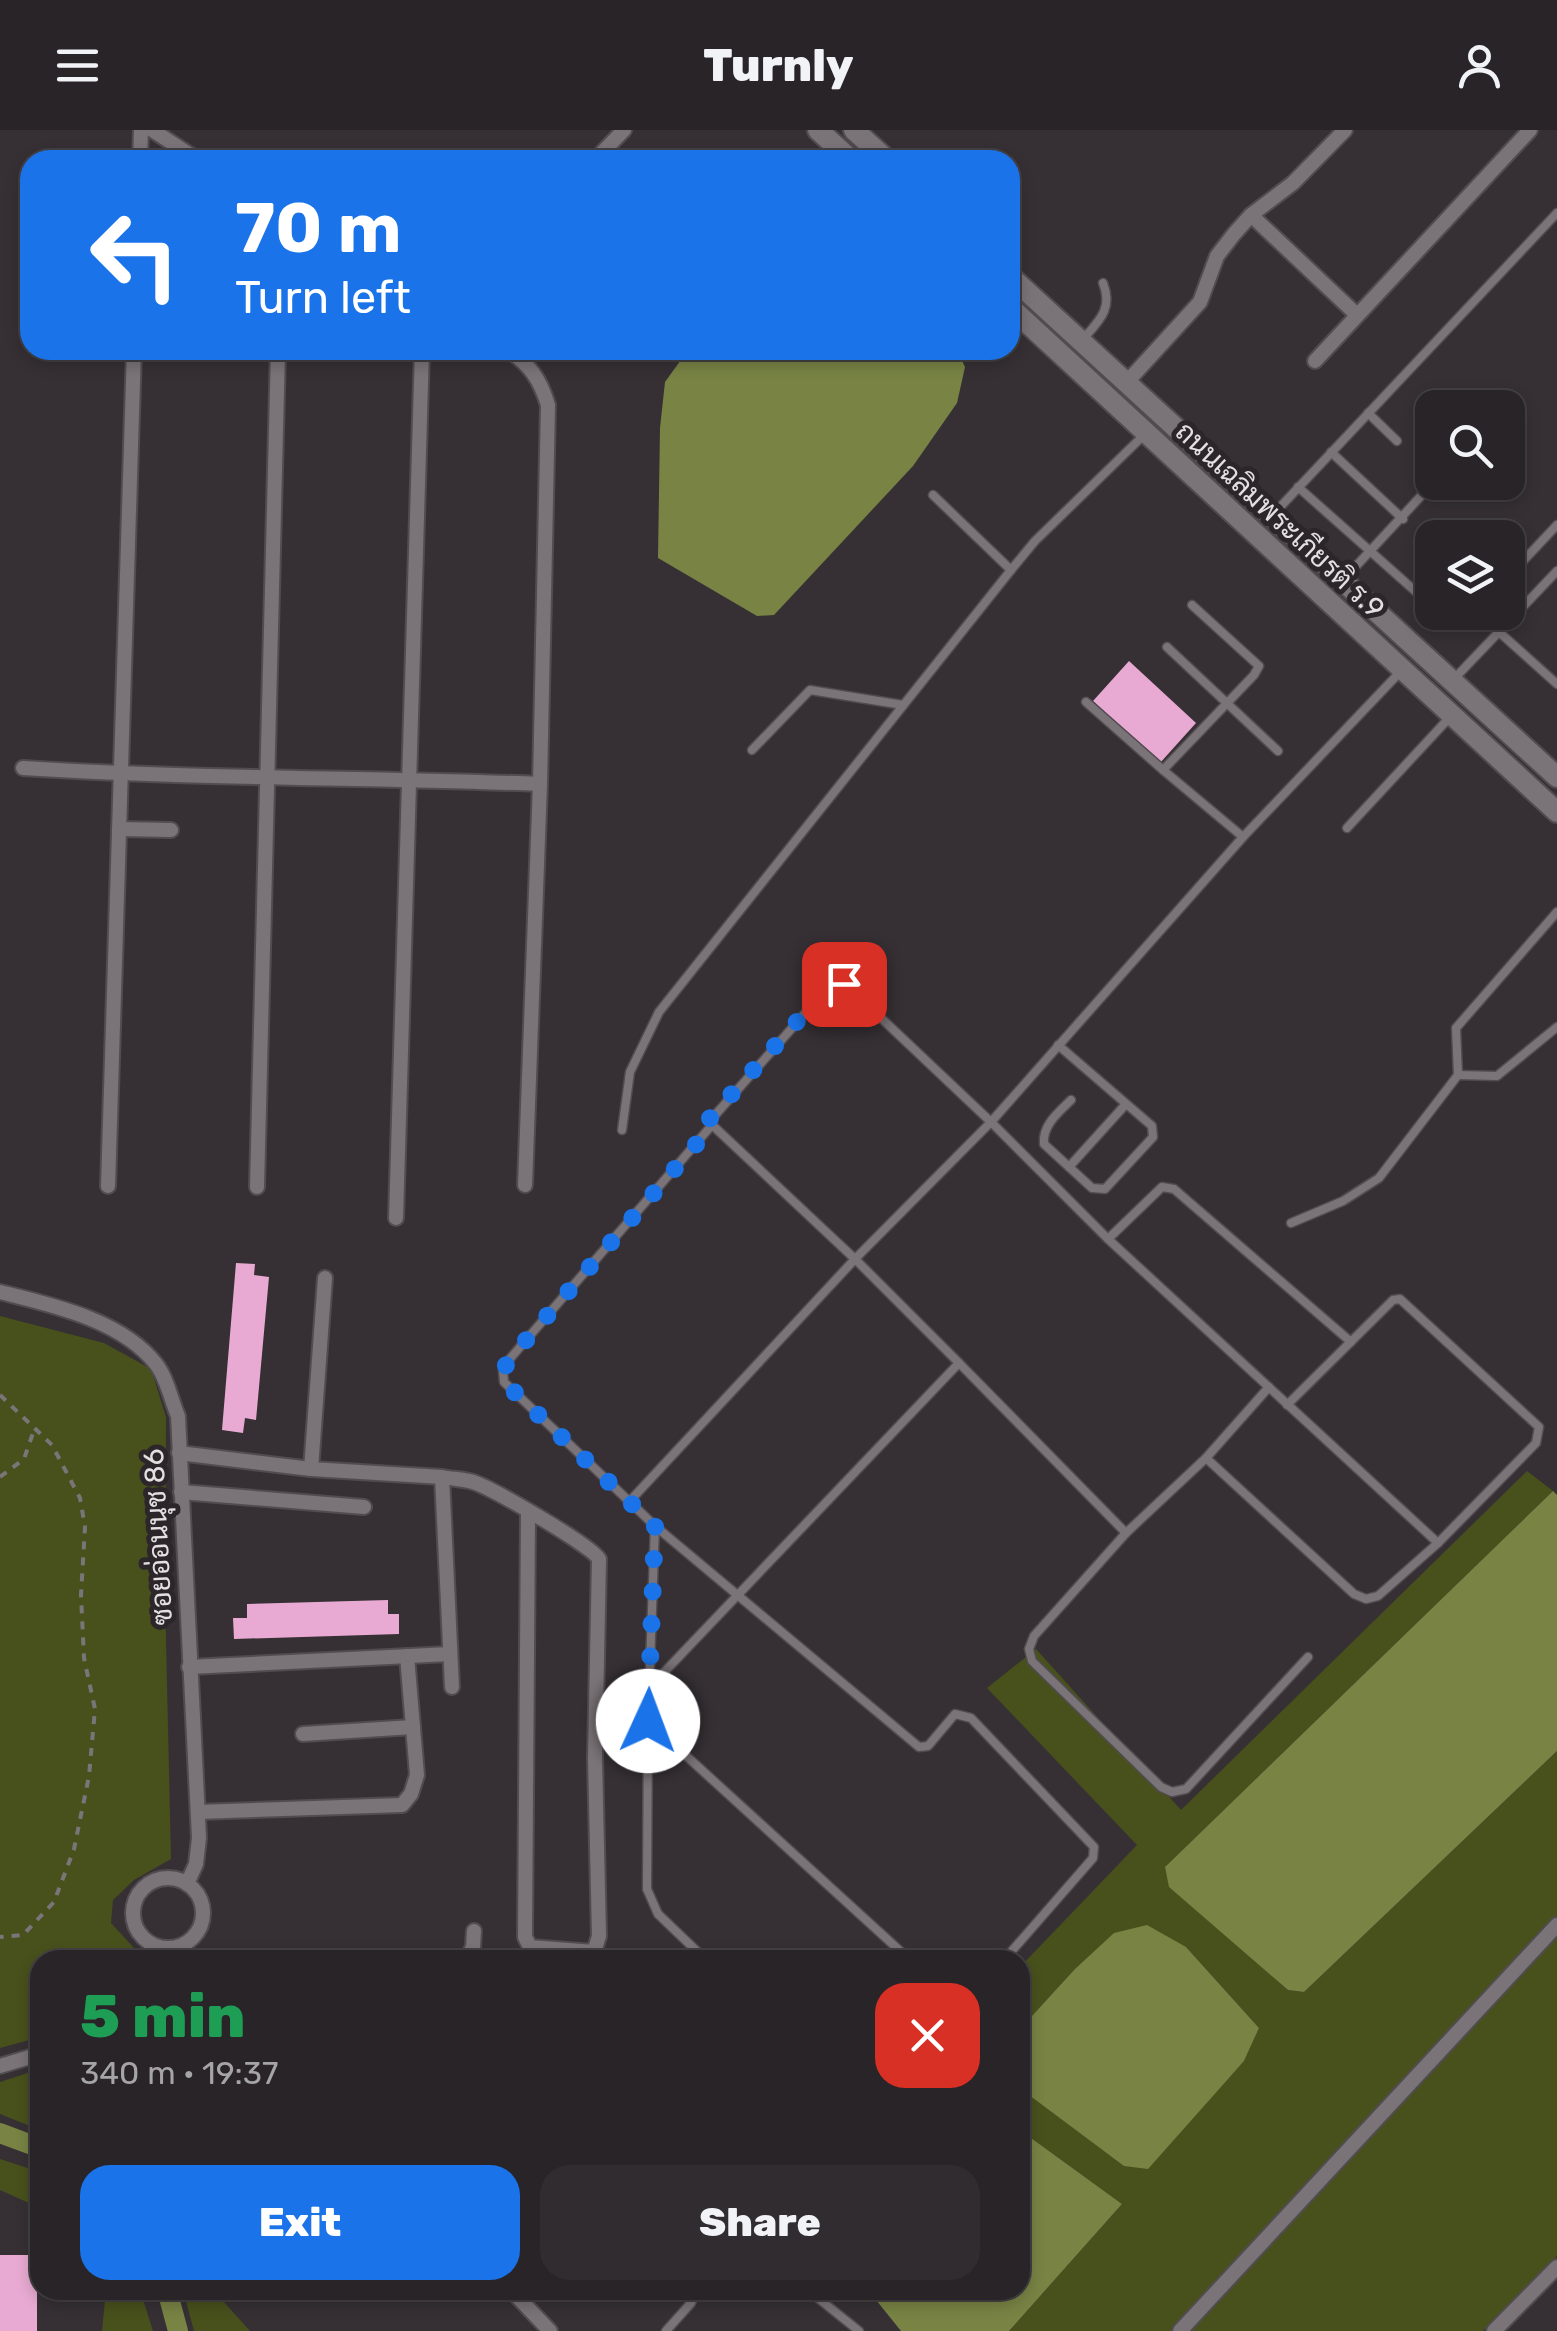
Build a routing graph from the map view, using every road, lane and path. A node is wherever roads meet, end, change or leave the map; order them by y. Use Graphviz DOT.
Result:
graph roads {
  1 [pos="152,130"];
  2 [pos="624,130"];
  3 [pos="818,130"];
  4 [pos="854,130"];
  5 [pos="1345,130"];
  6 [pos="1530,130"];
  7 [pos="183,150"];
  8 [pos="605,150"];
  9 [pos="840,150"];
  10 [pos="875,150"];
  11 [pos="1557,212"];
  12 [pos="1252,216"];
  13 [pos="1103,283"];
  14 [pos="1020,285"];
  15 [pos="1356,314"];
  16 [pos="1020,316"];
  17 [pos="1081,341"];
  18 [pos="134,360"];
  19 [pos="278,360"];
  20 [pos="422,360"];
  21 [pos="523,360"];
  22 [pos="1315,360"];
  23 [pos="1126,382"];
  24 [pos="1368,413"];
  25 [pos="1146,433"];
  26 [pos="1397,441"];
  27 [pos="1331,452"];
  28 [pos="1298,487"];
  29 [pos="934,495"];
  30 [pos="1419,500"];
  31 [pos="1282,505"];
  32 [pos="1403,519"];
  33 [pos="1557,525"];
  34 [pos="1372,551"];
  35 [pos="1525,559"];
  36 [pos="1011,570"];
  37 [pos="1557,571"];
  38 [pos="1342,582"];
  39 [pos="1415,590"];
  40 [pos="1192,605"];
  41 [pos="1499,632"];
  42 [pos="1167,647"];
  43 [pos="1402,670"];
  44 [pos="1451,682"];
  45 [pos="1557,684"];
  46 [pos="1086,702"];
  47 [pos="1228,703"];
  48 [pos="903,706"];
  49 [pos="1450,716"];
  50 [pos="752,750"];
  51 [pos="1278,751"];
  52 [pos="22,768"];
  53 [pos="1163,770"];
  54 [pos="121,774"];
  55 [pos="268,776"];
  56 [pos="1557,777"];
  57 [pos="412,778"];
  58 [pos="540,784"];
  59 [pos="1557,812"];
  60 [pos="1348,828"];
  61 [pos="119,829"];
  62 [pos="171,830"];
  63 [pos="1243,837"];
  64 [pos="1557,912"];
  65 [pos="1557,1027"];
  66 [pos="1058,1045"];
  67 [pos="1458,1075"];
  68 [pos="1072,1100"];
  69 [pos="1126,1104"];
  70 [pos="991,1122"];
  71 [pos="712,1126"];
  72 [pos="622,1130"];
  73 [pos="1069,1167"];
  74 [pos="525,1185"];
  75 [pos="108,1186"];
  76 [pos="257,1188"];
  77 [pos="396,1218"];
  78 [pos="1290,1223"];
  79 [pos="1108,1240"];
  80 [pos="855,1259"];
  81 [pos="325,1278"];
  82 [pos="0,1292"];
  83 [pos="1351,1342"];
  84 [pos="959,1364"];
  85 [pos="1269,1387"];
  86 [pos="0,1395"];
  87 [pos="1286,1406"];
  88 [pos="35,1428"];
  89 [pos="179,1453"];
  90 [pos="1206,1458"];
  91 [pos="312,1469"];
  92 [pos="0,1477"];
  93 [pos="442,1477"];
  94 [pos="181,1492"];
  95 [pos="628,1503"];
  96 [pos="364,1508"];
  97 [pos="528,1513"];
  98 [pos="655,1526"];
  99 [pos="1126,1534"];
  100 [pos="1438,1543"];
  101 [pos="738,1595"];
  102 [pos="449,1654"];
  103 [pos="407,1656"];
  104 [pos="1308,1656"];
  105 [pos="190,1667"];
  106 [pos="452,1687"];
  107 [pos="650,1687"];
  108 [pos="648,1721"];
  109 [pos="413,1727"];
  110 [pos="303,1734"];
  111 [pos="198,1812"];
  112 [pos="188,1884"];
  113 [pos="1557,1925"];
  114 [pos="474,1931"];
  115 [pos="0,1937"];
  116 [pos="170,1950"];
  117 [pos="183,1950"];
  118 [pos="472,1950"];
  119 [pos="542,1950"];
  120 [pos="595,1950"];
  121 [pos="696,1950"];
  122 [pos="899,1950"];
  123 [pos="1013,1950"];
  124 [pos="30,2057"];
  125 [pos="0,2066"];
  126 [pos="1557,2267"];
  127 [pos="521,2300"];
  128 [pos="692,2300"];
  129 [pos="820,2300"];
  130 [pos="550,2331"];
  131 [pos="666,2331"];
  132 [pos="859,2331"];
  133 [pos="1180,2331"];
  134 [pos="1494,2331"];
  1 -- 7 [label="street"];
  2 -- 8 [label="street"];
  3 -- 9 [label="main road"];
  4 -- 10 [label="main road"];
  5 -- 12 [label="street"];
  6 -- 15 [label="street"];
  11 -- 24 [label="lane"];
  12 -- 15 [label="street"];
  12 -- 23 [label="street"];
  13 -- 17 [label="lane"];
  14 -- 17 [label="main road, ถนนเฉลิมพระเกียรติ ร.9"];
  15 -- 22 [label="street"];
  16 -- 25 [label="main road, ถนนเฉลิมพระเกียรติ ร.9"];
  17 -- 23 [label="main road, ถนนเฉลิมพระเกียรติ ร.9"];
  18 -- 54 [label="street"];
  19 -- 55 [label="street"];
  20 -- 57 [label="street"];
  21 -- 58 [label="street"];
  23 -- 38 [label="main road, ถนนเฉลิมพระเกียรติ ร.9"];
  24 -- 26 [label="lane"];
  24 -- 27 [label="lane"];
  25 -- 36 [label="lane"];
  25 -- 43 [label="main road, ถนนเฉลิมพระเกียรติ ร.9"];
  27 -- 28 [label="lane"];
  27 -- 32 [label="lane"];
  28 -- 31 [label="lane"];
  28 -- 34 [label="lane"];
  29 -- 36 [label="lane"];
  30 -- 32 [label="lane"];
  32 -- 34 [label="lane"];
  33 -- 35 [label="lane"];
  34 -- 38 [label="lane"];
  34 -- 39 [label="lane"];
  36 -- 48 [label="lane"];
  37 -- 41 [label="lane"];
  38 -- 44 [label="main road, ถนนเฉลิมพระเกียรติ ร.9"];
  40 -- 47 [label="lane"];
  41 -- 44 [label="lane"];
  41 -- 45 [label="lane"];
  42 -- 47 [label="lane"];
  43 -- 49 [label="main road, ถนนเฉลิมพระเกียรติ ร.9"];
  43 -- 63 [label="lane"];
  44 -- 56 [label="main road, ถนนเฉลิมพระเกียรติ ร.9"];
  46 -- 53 [label="lane"];
  47 -- 51 [label="lane"];
  47 -- 53 [label="lane"];
  48 -- 50 [label="lane"];
  48 -- 72 [label="lane"];
  49 -- 59 [label="main road, ถนนเฉลิมพระเกียรติ ร.9"];
  49 -- 60 [label="lane"];
  52 -- 54 [label="street"];
  53 -- 63 [label="lane"];
  54 -- 55 [label="street"];
  54 -- 61 [label="street"];
  55 -- 57 [label="street"];
  55 -- 76 [label="street"];
  57 -- 58 [label="street"];
  57 -- 77 [label="street"];
  58 -- 74 [label="street"];
  61 -- 62 [label="street"];
  61 -- 75 [label="street"];
  63 -- 66 [label="lane"];
  64 -- 67 [label="lane"];
  65 -- 67 [label="lane"];
  66 -- 69 [label="lane"];
  66 -- 70 [label="lane"];
  67 -- 78 [label="lane"];
  68 -- 73 [label="lane"];
  69 -- 73 [label="lane"];
  69 -- 73 [label="lane"];
  70 -- 71 [label="lane"];
  70 -- 79 [label="lane"];
  70 -- 80 [label="lane"];
  71 -- 80 [label="lane"];
  71 -- 95 [label="lane"];
  79 -- 83 [label="lane"];
  79 -- 85 [label="lane"];
  80 -- 84 [label="lane"];
  80 -- 95 [label="lane"];
  81 -- 91 [label="street"];
  82 -- 89 [label="street, ซอยอ่อนนุช 86"];
  83 -- 87 [label="lane"];
  83 -- 100 [label="lane"];
  84 -- 99 [label="lane"];
  84 -- 101 [label="lane"];
  85 -- 87 [label="lane"];
  85 -- 90 [label="lane"];
  86 -- 88 [label="path"];
  87 -- 100 [label="lane"];
  88 -- 92 [label="path"];
  88 -- 115 [label="path"];
  89 -- 91 [label="street"];
  89 -- 94 [label="street, ซอยอ่อนนุช 86"];
  90 -- 99 [label="lane"];
  90 -- 100 [label="lane"];
  91 -- 93 [label="street"];
  93 -- 97 [label="street"];
  93 -- 102 [label="street"];
  94 -- 96 [label="street"];
  94 -- 105 [label="street, ซอยอ่อนนุช 86"];
  95 -- 98 [label="lane"];
  97 -- 119 [label="street"];
  97 -- 120 [label="street"];
  98 -- 101 [label="lane"];
  98 -- 107 [label="lane"];
  99 -- 104 [label="lane"];
  101 -- 107 [label="lane"];
  101 -- 123 [label="lane"];
  102 -- 103 [label="street"];
  102 -- 106 [label="street"];
  103 -- 105 [label="street"];
  103 -- 109 [label="street"];
  105 -- 111 [label="street, ซอยอ่อนนุช 86"];
  107 -- 108 [label="lane"];
  108 -- 121 [label="lane"];
  108 -- 122 [label="lane"];
  109 -- 110 [label="street"];
  109 -- 111 [label="street"];
  111 -- 112 [label="street, ซอยอ่อนนุช 86"];
  112 -- 116 [label="street, ซอยอ่อนนุช 86"];
  112 -- 117 [label="street, ซอยอ่อนนุช 86"];
  113 -- 133 [label="street"];
  114 -- 118 [label="street"];
  124 -- 125 [label="street"];
  126 -- 134 [label="street"];
  127 -- 130 [label="street"];
  128 -- 131 [label="lane"];
  129 -- 132 [label="lane"];
}
